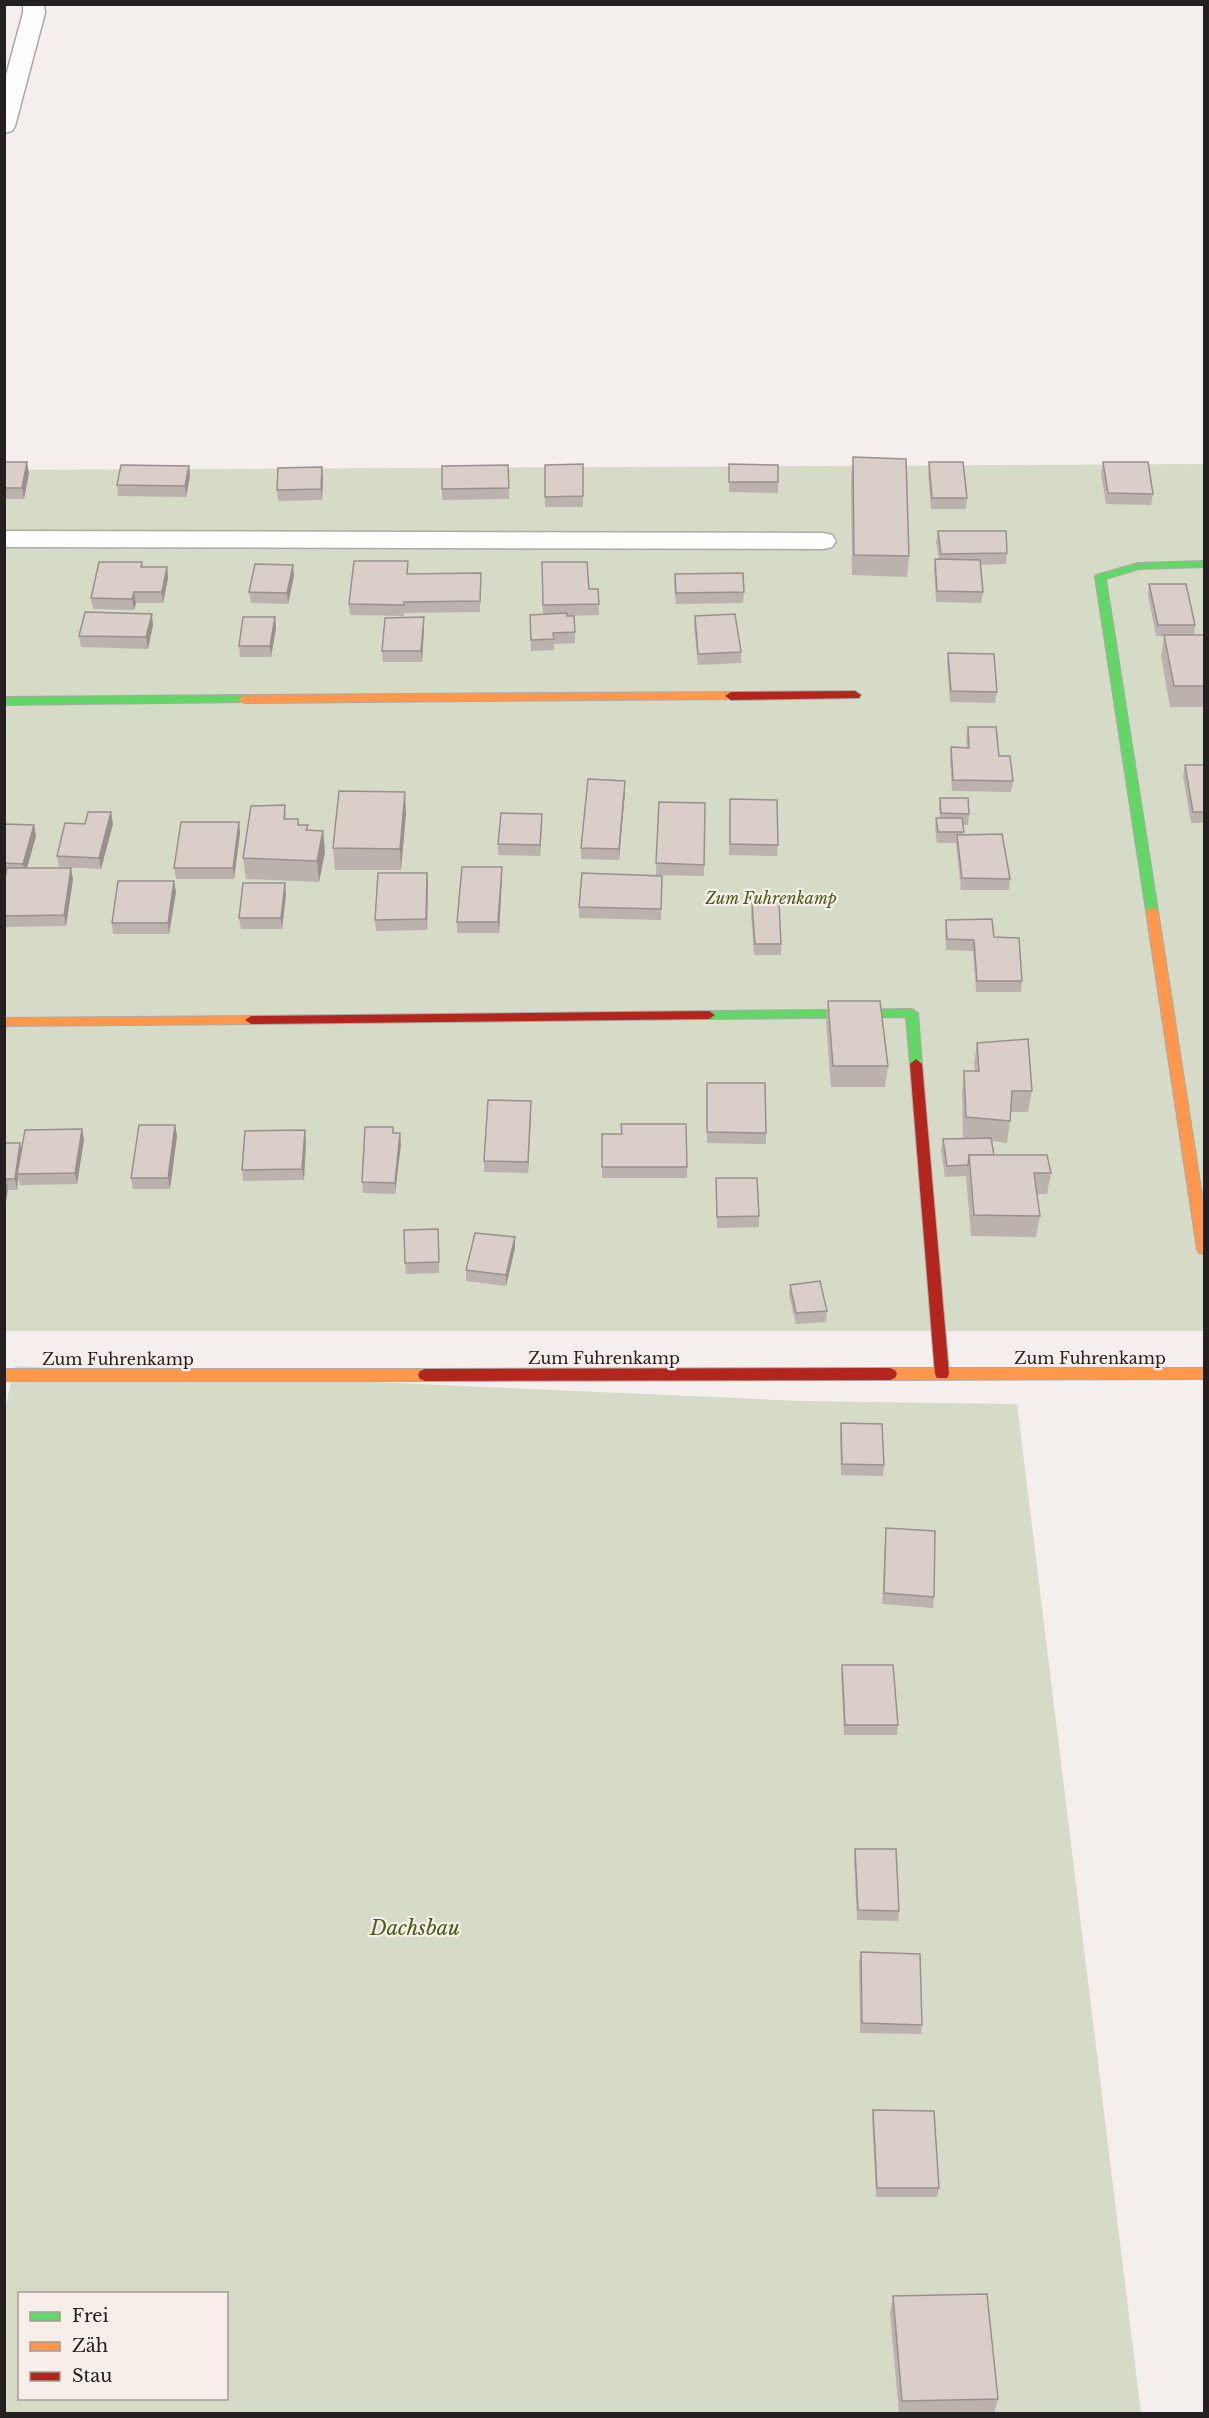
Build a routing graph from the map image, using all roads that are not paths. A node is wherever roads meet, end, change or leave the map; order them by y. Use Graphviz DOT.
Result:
graph roads {
  1 [pos="33,4"];
  2 [pos="4,126"];
  3 [pos="4,539"];
  4 [pos="823,541"];
  5 [pos="1204,564"];
  6 [pos="855,695"];
  7 [pos="4,701"];
  8 [pos="4,1022"];
  9 [pos="1201,1197"];
  10 [pos="1204,1249"];
  11 [pos="942,1374"];
  12 [pos="1204,1374"];
  13 [pos="4,1375"];
  1 -- 2 [label="street"];
  3 -- 4 [label="street"];
  5 -- 9 [label="street"];
  6 -- 7 [label="street"];
  8 -- 11 [label="street"];
  9 -- 10 [label="street"];
  11 -- 12 [label="street, Zum Fuhrenkamp"];
  11 -- 13 [label="street, Zum Fuhrenkamp"];
}
